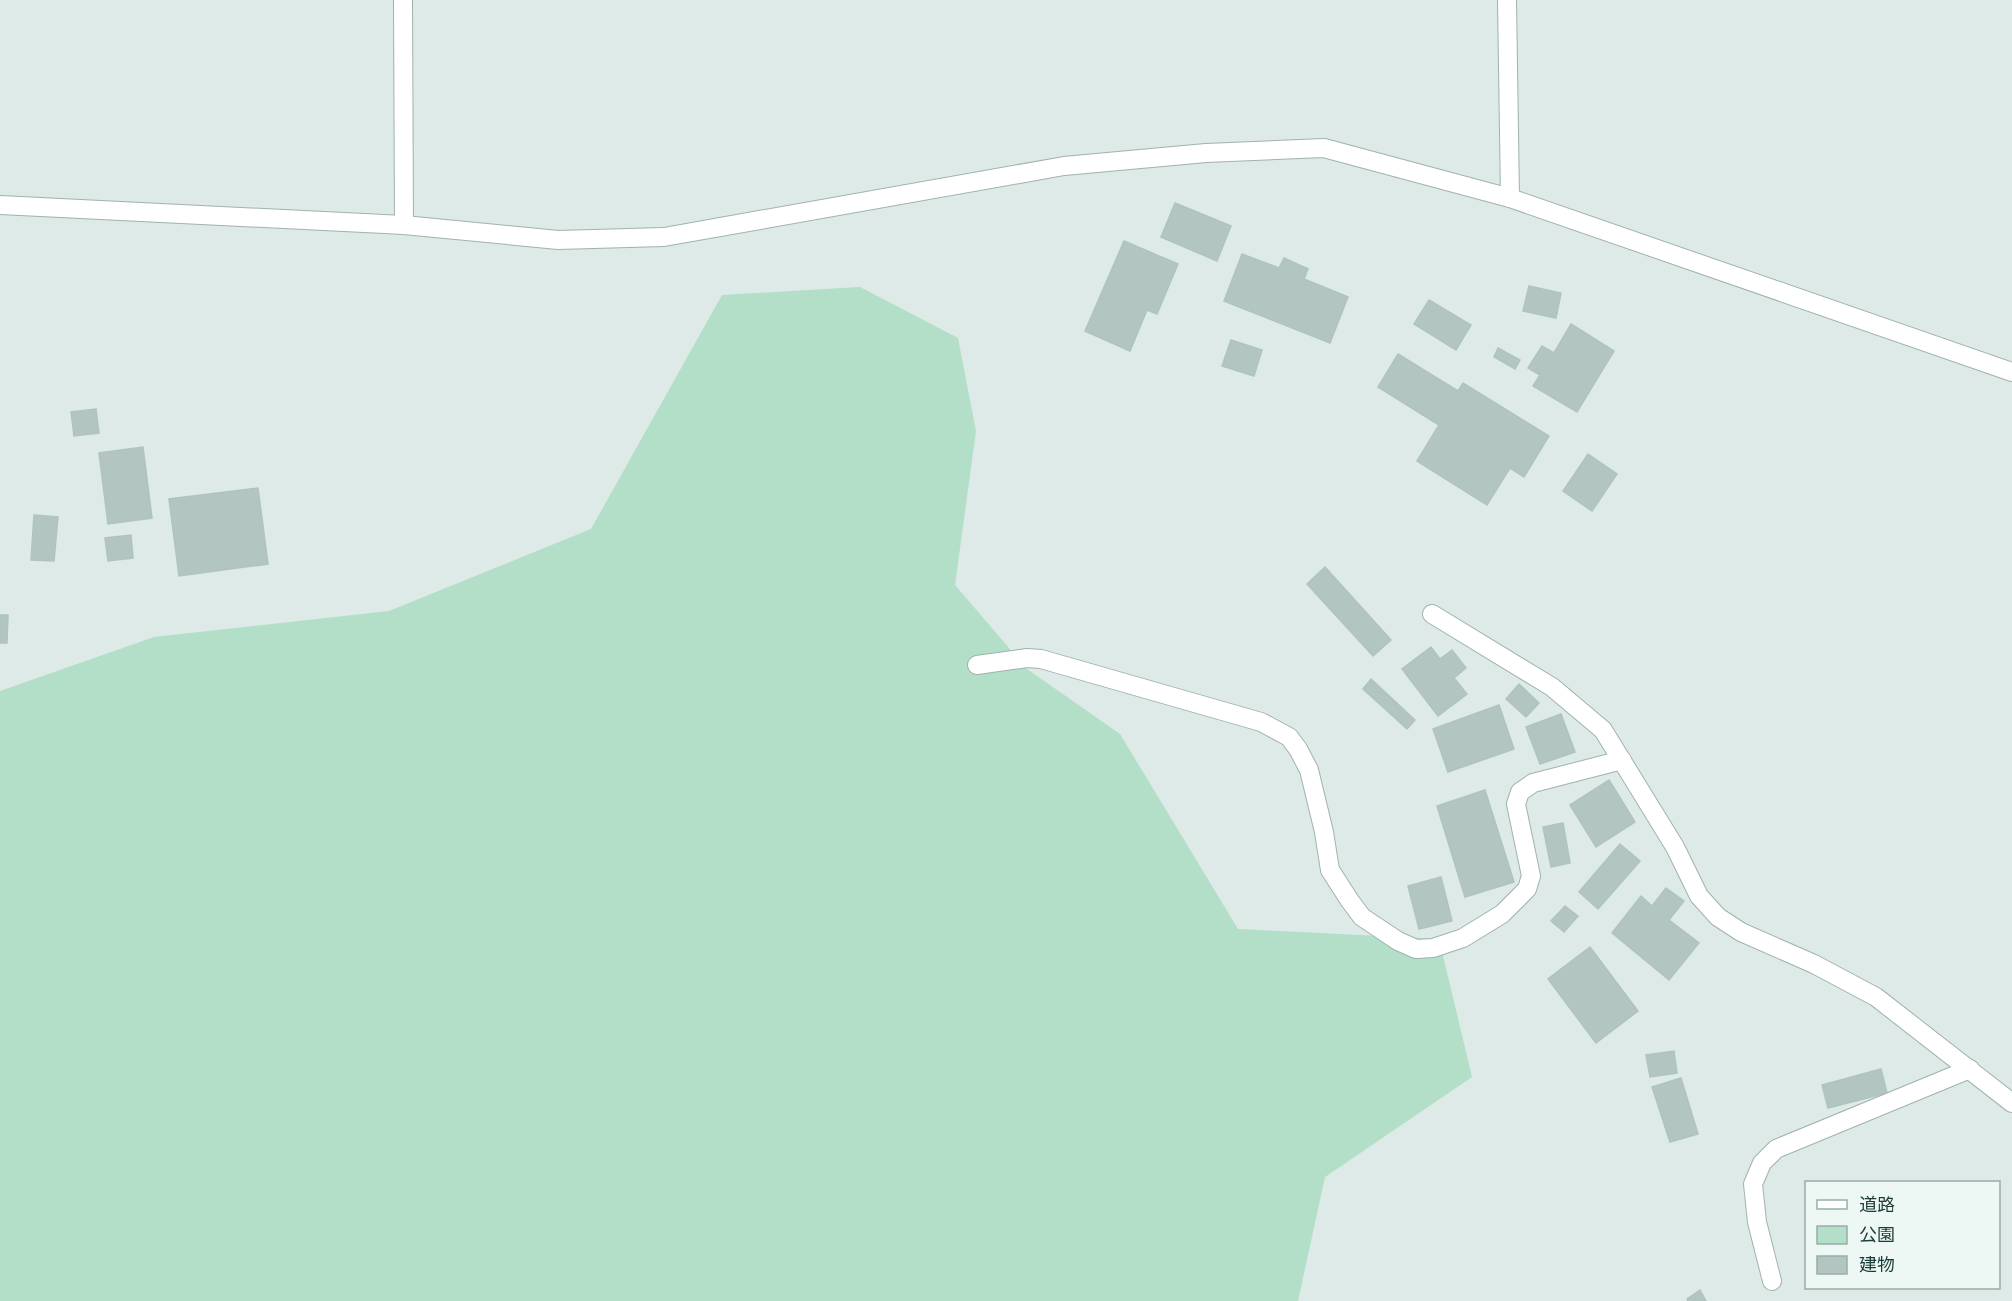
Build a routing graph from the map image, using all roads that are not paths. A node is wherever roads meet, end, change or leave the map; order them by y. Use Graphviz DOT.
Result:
graph roads {
  1 [pos="403,0"];
  2 [pos="1507,0"];
  3 [pos="1510,198"];
  4 [pos="0,205"];
  5 [pos="404,225"];
  6 [pos="2012,372"];
  7 [pos="1432,614"];
  8 [pos="977,665"];
  9 [pos="1622,760"];
  10 [pos="1970,1069"];
  11 [pos="2012,1103"];
  12 [pos="1772,1281"];
  1 -- 5 [label="street"];
  2 -- 3 [label="street"];
  3 -- 5 [label="street"];
  3 -- 6 [label="street"];
  4 -- 5 [label="street"];
  7 -- 9 [label="street"];
  8 -- 9 [label="street"];
  9 -- 10 [label="street"];
  10 -- 11 [label="street"];
  10 -- 12 [label="street"];
}
